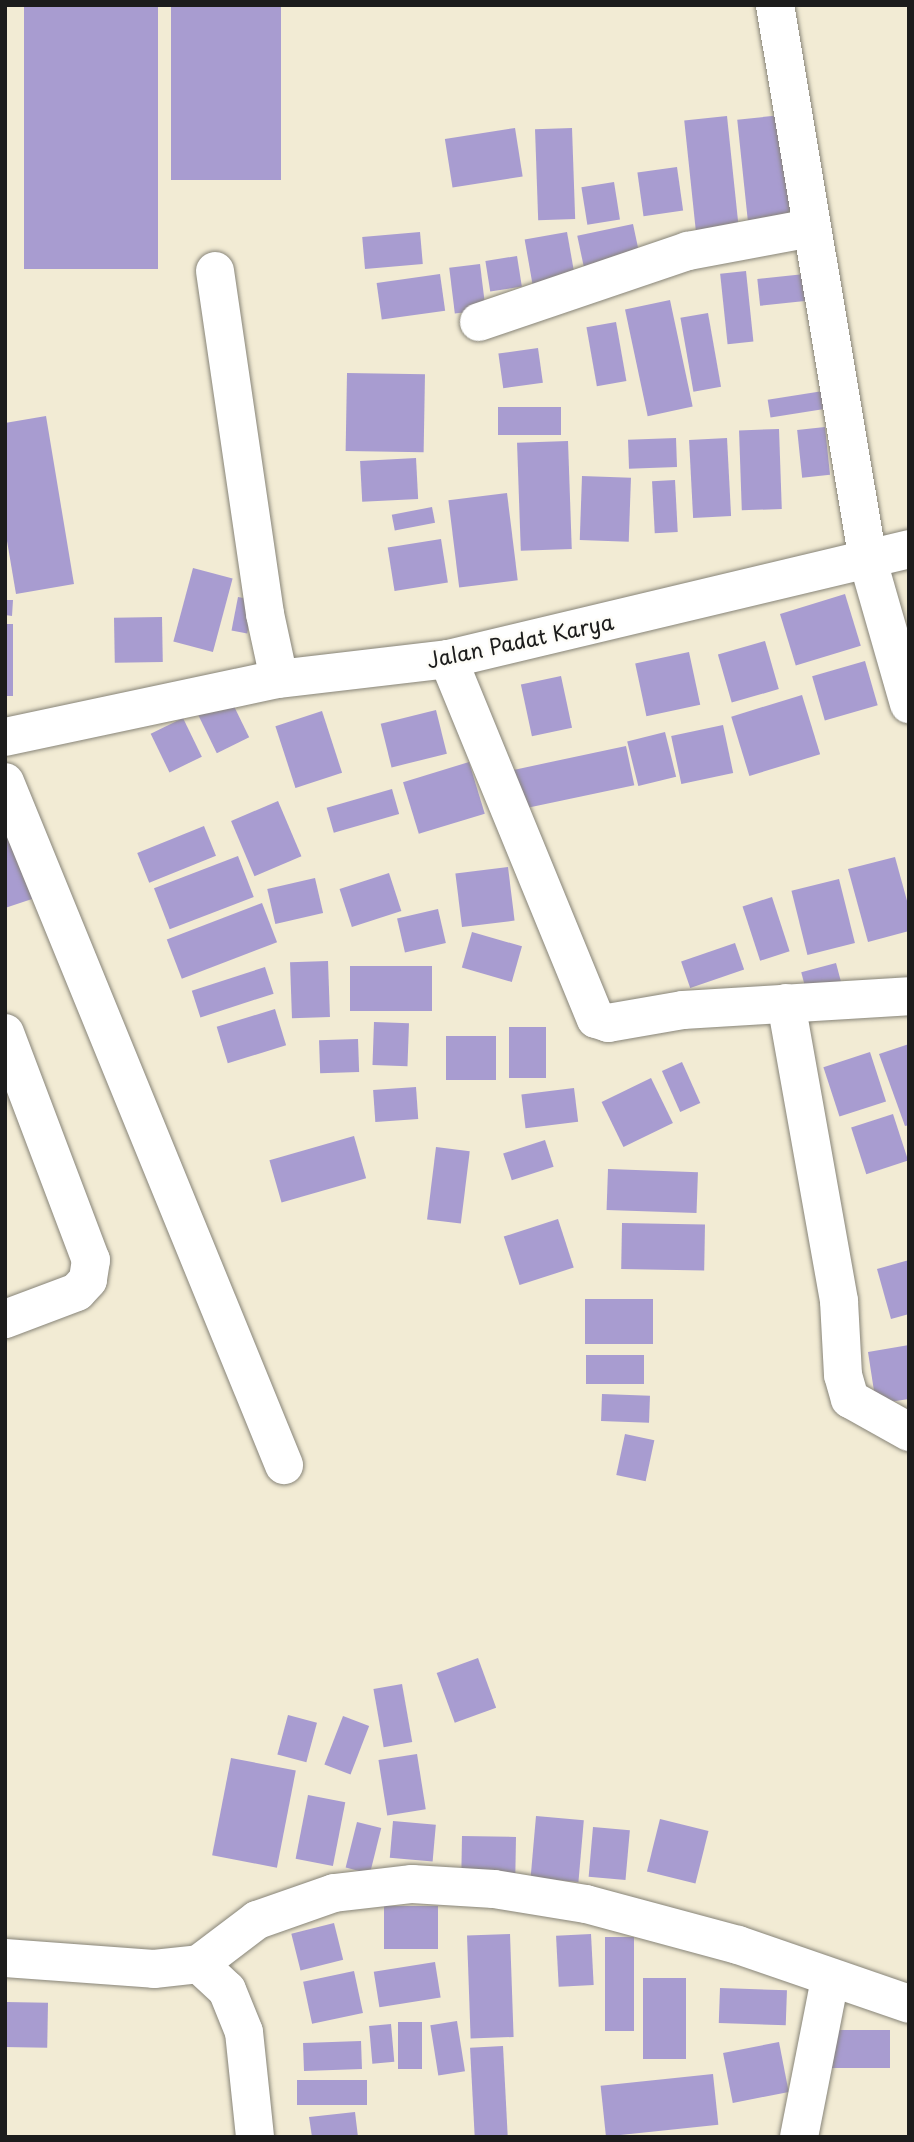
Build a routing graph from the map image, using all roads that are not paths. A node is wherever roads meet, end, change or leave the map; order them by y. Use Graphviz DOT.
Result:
graph roads {
  1 [pos="775,5"];
  2 [pos="811,228"];
  3 [pos="215,271"];
  4 [pos="479,322"];
  5 [pos="909,549"];
  6 [pos="868,561"];
  7 [pos="448,659"];
  8 [pos="279,679"];
  9 [pos="909,704"];
  10 [pos="5,737"];
  11 [pos="5,782"];
  12 [pos="909,996"];
  13 [pos="786,1003"];
  14 [pos="5,1033"];
  15 [pos="5,1319"];
  16 [pos="909,1432"];
  17 [pos="284,1465"];
  18 [pos="5,1958"];
  19 [pos="199,1964"];
  20 [pos="830,1979"];
  21 [pos="909,2004"];
  22 [pos="254,2137"];
  23 [pos="799,2137"];
  1 -- 2 [label="street"];
  2 -- 4 [label="street"];
  2 -- 6 [label="street"];
  3 -- 8 [label="street"];
  5 -- 6 [label="street, Jalan Padat Karya"];
  6 -- 7 [label="street, Jalan Padat Karya"];
  6 -- 9 [label="street"];
  7 -- 8 [label="street, Jalan Padat Karya"];
  7 -- 13 [label="street"];
  8 -- 10 [label="street, Jalan Padat Karya"];
  11 -- 17 [label="street"];
  12 -- 13 [label="street"];
  13 -- 16 [label="street"];
  14 -- 15 [label="street"];
  18 -- 19 [label="street"];
  19 -- 20 [label="street"];
  19 -- 22 [label="street"];
  20 -- 21 [label="street"];
  20 -- 23 [label="street"];
}
